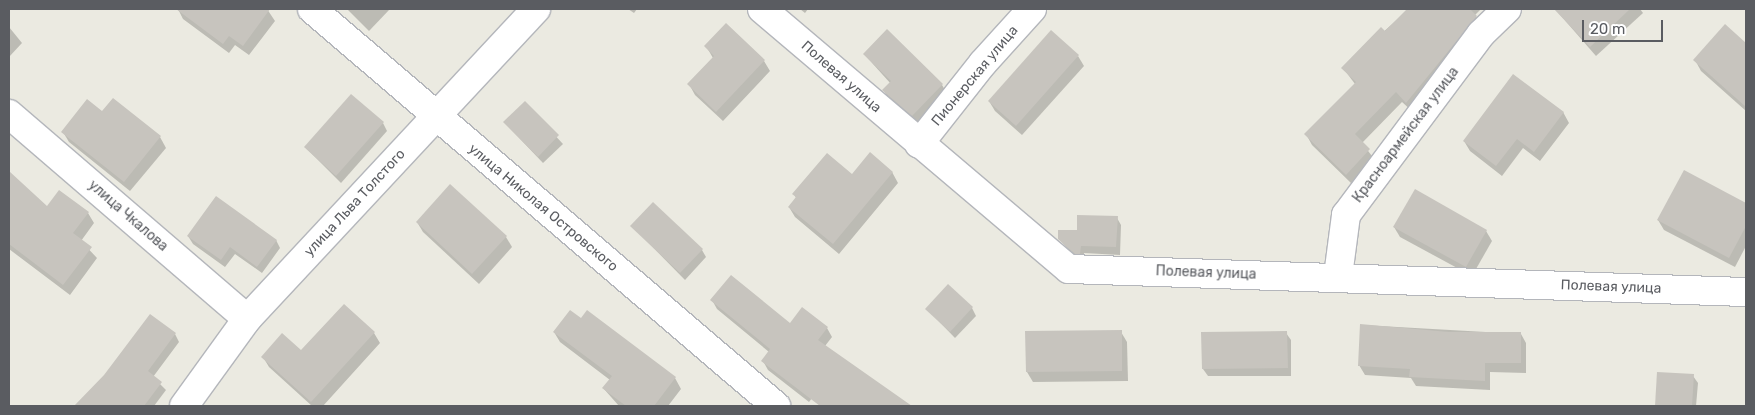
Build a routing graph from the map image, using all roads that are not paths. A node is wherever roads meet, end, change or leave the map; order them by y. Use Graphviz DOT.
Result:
graph roads {
  1 [pos="312,9"];
  2 [pos="536,9"];
  3 [pos="762,9"];
  4 [pos="1032,9"];
  5 [pos="1506,9"];
  6 [pos="9,114"];
  7 [pos="435,117"];
  8 [pos="919,144"];
  9 [pos="1338,276"];
  10 [pos="1746,292"];
  11 [pos="247,319"];
  12 [pos="184,406"];
  13 [pos="776,406"];
  1 -- 7 [label="street, улица Николая Островского"];
  2 -- 7 [label="street, улица Льва Толстого"];
  3 -- 8 [label="street, Полевая улица"];
  4 -- 8 [label="street, Пионерская улица"];
  5 -- 9 [label="street, Красноармейская улица"];
  6 -- 11 [label="street, улица Чкалова"];
  7 -- 11 [label="street, улица Льва Толстого"];
  7 -- 13 [label="street, улица Николая Островского"];
  8 -- 9 [label="street, Полевая улица"];
  9 -- 10 [label="street, Полевая улица"];
  11 -- 12 [label="street, улица Льва Толстого"];
}
